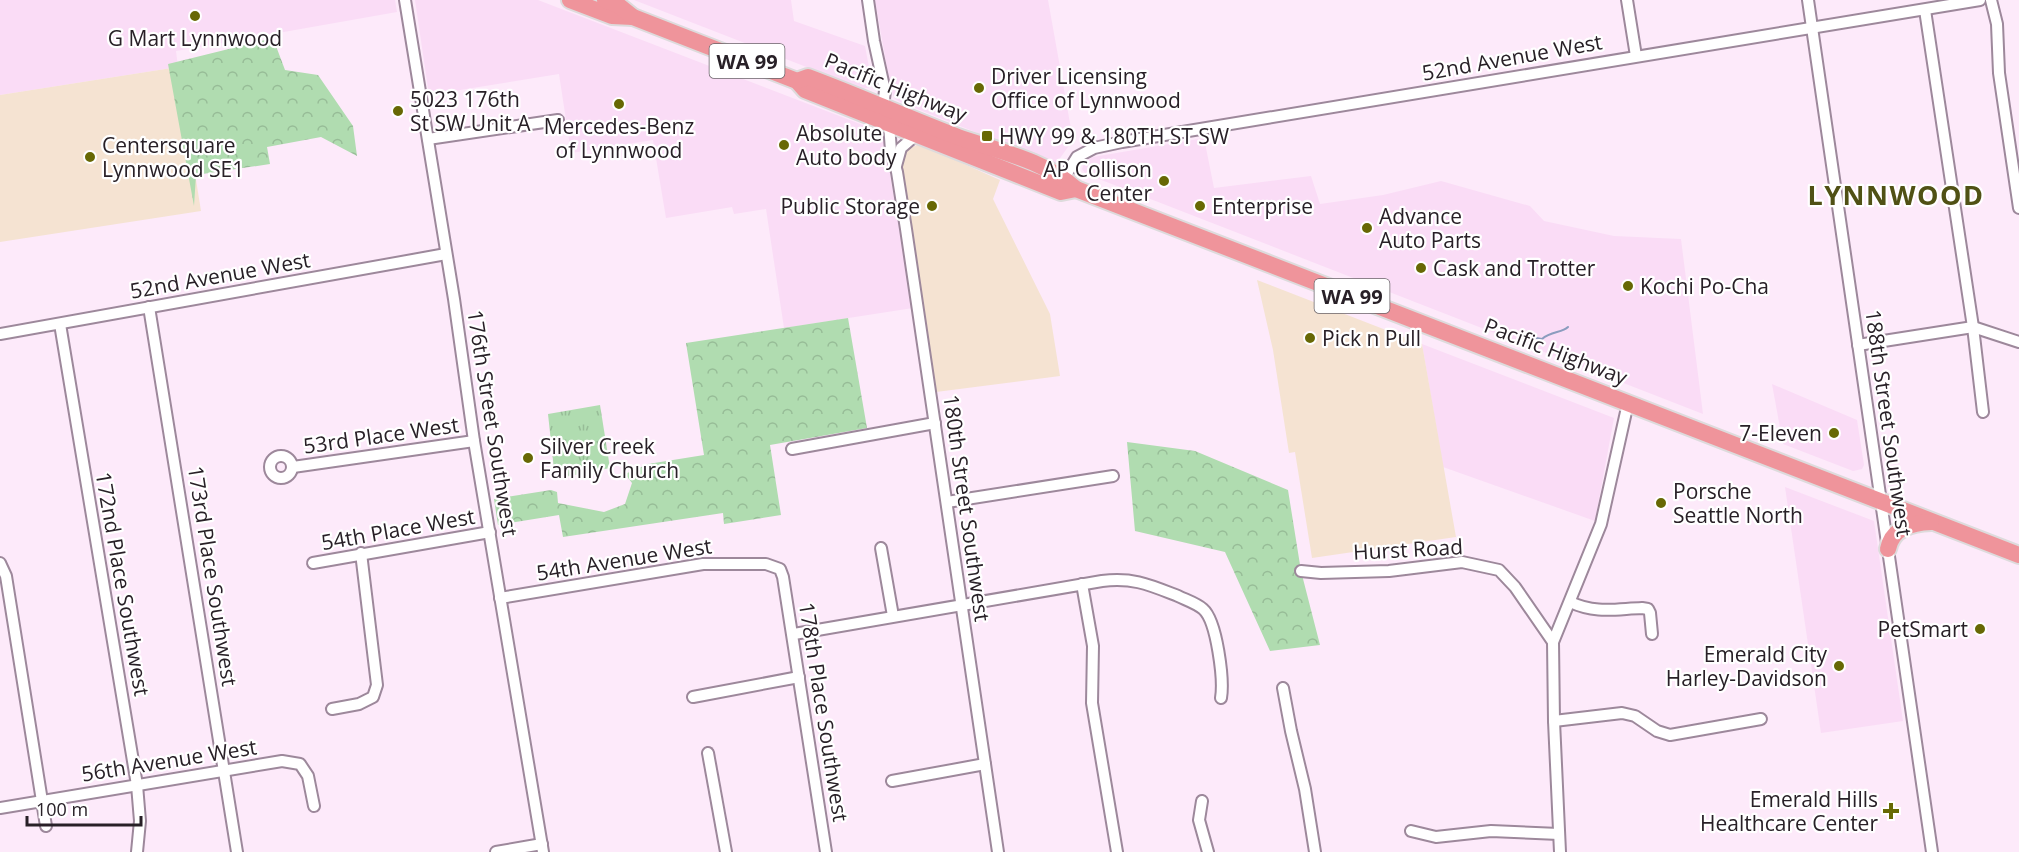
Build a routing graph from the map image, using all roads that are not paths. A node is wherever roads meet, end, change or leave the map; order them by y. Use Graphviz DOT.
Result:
graph roads {
  1 [pos="405,0"];
  2 [pos="570,0"];
  3 [pos="605,0"];
  4 [pos="868,0"];
  5 [pos="1627,0"];
  6 [pos="1808,0"];
  7 [pos="1980,0"];
  8 [pos="1991,0"];
  9 [pos="1925,10"];
  10 [pos="633,17"];
  11 [pos="1812,28"];
  12 [pos="1636,56"];
  13 [pos="882,78"];
  14 [pos="797,81"];
  15 [pos="865,99"];
  16 [pos="845,106"];
  17 [pos="883,106"];
  18 [pos="558,120"];
  19 [pos="889,124"];
  20 [pos="951,134"];
  21 [pos="916,135"];
  22 [pos="428,139"];
  23 [pos="896,169"];
  24 [pos="1070,183"];
  25 [pos="2019,208"];
  26 [pos="446,254"];
  27 [pos="149,307"];
  28 [pos="60,324"];
  29 [pos="1973,327"];
  30 [pos="0,334"];
  31 [pos="2019,342"];
  32 [pos="1858,345"];
  33 [pos="1628,404"];
  34 [pos="1983,412"];
  35 [pos="935,423"];
  36 [pos="474,441"];
  37 [pos="792,449"];
  38 [pos="293,467"];
  39 [pos="1113,476"];
  40 [pos="947,502"];
  41 [pos="1881,502"];
  42 [pos="1933,522"];
  43 [pos="490,532"];
  44 [pos="881,548"];
  45 [pos="1888,549"];
  46 [pos="361,554"];
  47 [pos="2019,555"];
  48 [pos="0,563"];
  49 [pos="313,563"];
  50 [pos="1300,571"];
  51 [pos="783,577"];
  52 [pos="1082,584"];
  53 [pos="500,598"];
  54 [pos="1570,602"];
  55 [pos="961,605"];
  56 [pos="893,616"];
  57 [pos="794,634"];
  58 [pos="1652,634"];
  59 [pos="1553,642"];
  60 [pos="799,677"];
  61 [pos="1283,688"];
  62 [pos="693,697"];
  63 [pos="1221,698"];
  64 [pos="332,709"];
  65 [pos="1761,719"];
  66 [pos="1554,721"];
  67 [pos="708,753"];
  68 [pos="985,764"];
  69 [pos="224,771"];
  70 [pos="892,781"];
  71 [pos="137,785"];
  72 [pos="42,801"];
  73 [pos="1202,801"];
  74 [pos="314,806"];
  75 [pos="0,808"];
  76 [pos="46,826"];
  77 [pos="1411,831"];
  78 [pos="1559,834"];
  79 [pos="543,848"];
  80 [pos="137,852"];
  81 [pos="237,852"];
  82 [pos="496,852"];
  83 [pos="726,852"];
  84 [pos="826,852"];
  85 [pos="998,852"];
  86 [pos="1117,852"];
  87 [pos="1208,852"];
  88 [pos="1315,852"];
  89 [pos="1560,852"];
  90 [pos="1932,852"];
  1 -- 22 [label="street, 176th Street Southwest"];
  2 -- 10 [label="highway, Pacific Highway / WA 99"];
  3 -- 10 [label="highway, Pacific Highway / WA 99"];
  4 -- 13 [label="street"];
  5 -- 12 [label="street"];
  6 -- 11 [label="street, 188th Street Southwest"];
  7 -- 9 [label="street, 52nd Avenue West"];
  8 -- 25 [label="street"];
  9 -- 11 [label="street, 52nd Avenue West"];
  9 -- 29 [label="street"];
  10 -- 14 [label="highway, Pacific Highway / WA 99"];
  11 -- 12 [label="street, 52nd Avenue West"];
  11 -- 32 [label="street, 188th Street Southwest"];
  12 -- 24 [label="street, 52nd Avenue West"];
  13 -- 15 [label="street"];
  13 -- 17 [label="street"];
  14 -- 15 [label="highway, Pacific Highway / WA 99"];
  14 -- 16 [label="highway, Pacific Highway / WA 99"];
  15 -- 17 [label="highway, Pacific Highway / WA 99"];
  16 -- 17 [label="highway"];
  16 -- 19 [label="highway, Pacific Highway / WA 99"];
  17 -- 20 [label="highway, Pacific Highway / WA 99"];
  18 -- 22 [label="street"];
  19 -- 20 [label="highway"];
  19 -- 21 [label="highway, Pacific Highway / WA 99"];
  19 -- 23 [label="street, 180th Street Southwest"];
  20 -- 24 [label="highway, Pacific Highway / WA 99"];
  21 -- 23 [label="street"];
  21 -- 24 [label="highway, Pacific Highway / WA 99"];
  22 -- 26 [label="street, 176th Street Southwest"];
  23 -- 35 [label="street, 180th Street Southwest"];
  24 -- 33 [label="highway, Pacific Highway / WA 99"];
  26 -- 27 [label="street, 52nd Avenue West"];
  26 -- 36 [label="street, 176th Street Southwest"];
  27 -- 28 [label="street, 52nd Avenue West"];
  27 -- 69 [label="street, 173rd Place Southwest"];
  28 -- 30 [label="street, 52nd Avenue West"];
  28 -- 71 [label="street, 172nd Place Southwest"];
  29 -- 31 [label="street"];
  29 -- 32 [label="street"];
  29 -- 34 [label="street"];
  32 -- 41 [label="street, 188th Street Southwest"];
  33 -- 41 [label="highway, Pacific Highway / WA 99"];
  33 -- 54 [label="street"];
  35 -- 37 [label="street"];
  35 -- 40 [label="street, 180th Street Southwest"];
  36 -- 38 [label="street, 53rd Place West"];
  36 -- 43 [label="street, 176th Street Southwest"];
  39 -- 40 [label="street"];
  40 -- 55 [label="street, 180th Street Southwest"];
  41 -- 42 [label="highway, Pacific Highway / WA 99"];
  41 -- 45 [label="street, 188th Street Southwest"];
  42 -- 45 [label="highway"];
  42 -- 47 [label="highway, Pacific Highway / WA 99"];
  43 -- 46 [label="street, 54th Place West"];
  43 -- 53 [label="street, 176th Street Southwest"];
  44 -- 56 [label="street"];
  45 -- 90 [label="street, 188th Street Southwest"];
  46 -- 49 [label="street, 54th Place West"];
  46 -- 64 [label="street"];
  48 -- 72 [label="street"];
  50 -- 59 [label="street, Hurst Road"];
  51 -- 53 [label="street, 54th Avenue West"];
  51 -- 57 [label="street, 178th Place Southwest"];
  52 -- 55 [label="street"];
  52 -- 63 [label="street"];
  52 -- 86 [label="street"];
  53 -- 79 [label="street, 176th Street Southwest"];
  54 -- 58 [label="street"];
  54 -- 59 [label="street"];
  55 -- 56 [label="street"];
  55 -- 68 [label="street, 180th Street Southwest"];
  56 -- 57 [label="street"];
  57 -- 60 [label="street, 178th Place Southwest"];
  59 -- 66 [label="street"];
  60 -- 62 [label="street"];
  60 -- 84 [label="street, 178th Place Southwest"];
  61 -- 88 [label="street"];
  65 -- 66 [label="street"];
  66 -- 78 [label="street"];
  67 -- 83 [label="street"];
  68 -- 70 [label="street"];
  68 -- 85 [label="street, 180th Street Southwest"];
  69 -- 71 [label="street, 56th Avenue West"];
  69 -- 74 [label="street, 56th Avenue West"];
  69 -- 81 [label="street, 173rd Place Southwest"];
  71 -- 72 [label="street, 56th Avenue West"];
  71 -- 80 [label="street, 172nd Place Southwest"];
  72 -- 75 [label="street, 56th Avenue West"];
  72 -- 76 [label="street"];
  73 -- 87 [label="street"];
  77 -- 78 [label="street"];
  78 -- 89 [label="street"];
  79 -- 82 [label="street"];
}
